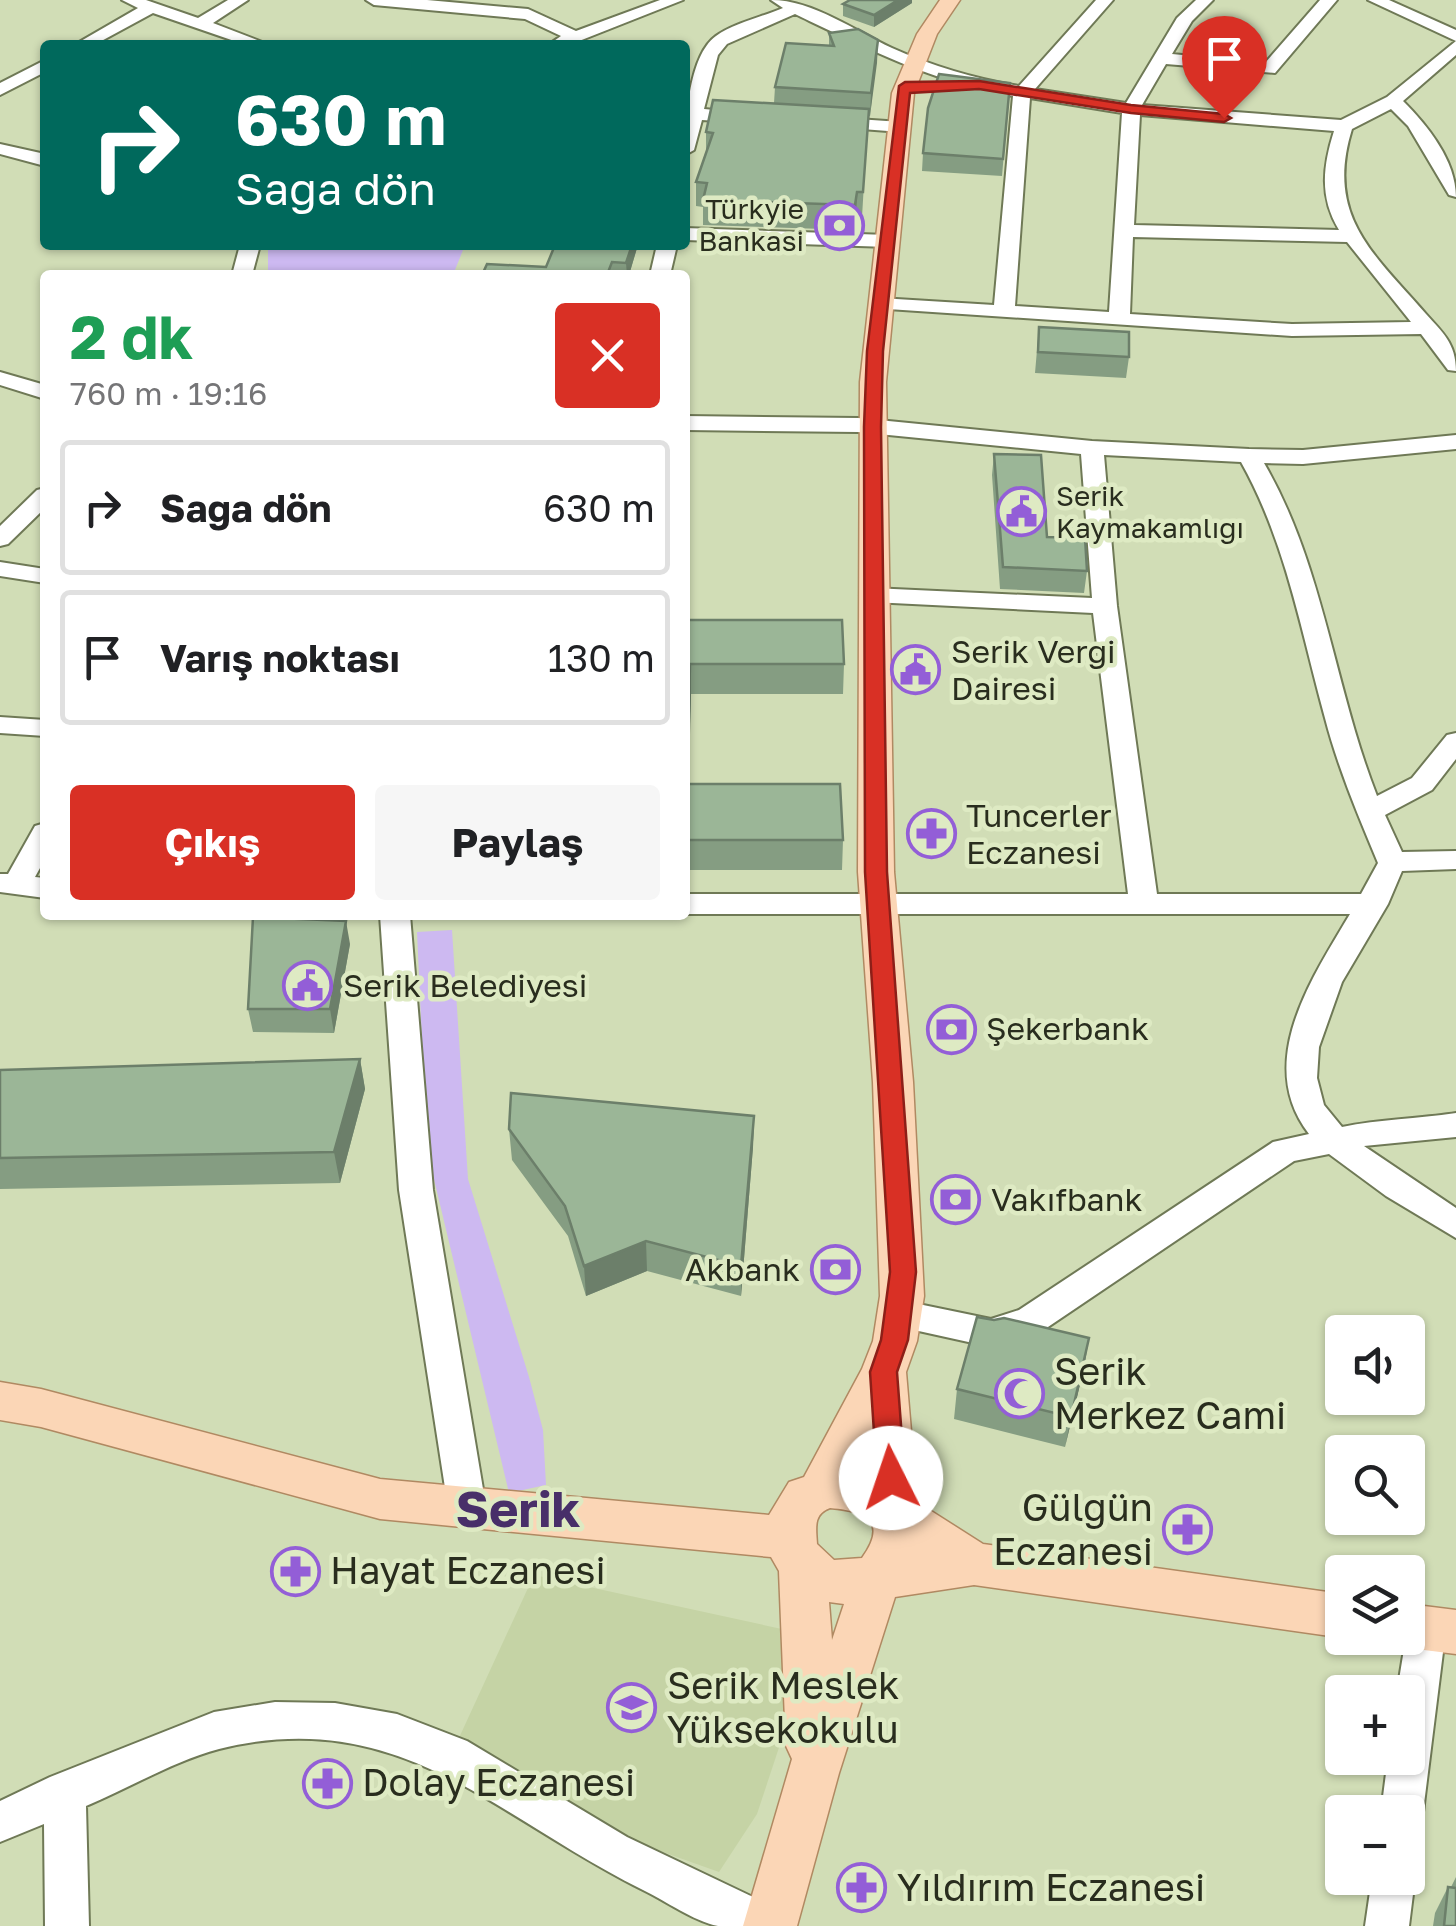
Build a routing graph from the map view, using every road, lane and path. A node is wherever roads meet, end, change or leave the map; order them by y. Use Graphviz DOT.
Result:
graph roads {
  1 [pos="130,0"];
  2 [pos="240,0"];
  3 [pos="374,0"];
  4 [pos="674,0"];
  5 [pos="950,0"];
  6 [pos="1105,0"];
  7 [pos="1205,0"];
  8 [pos="1330,0"];
  9 [pos="1376,0"];
  10 [pos="649,3"];
  11 [pos="787,4"];
  12 [pos="151,8"];
  13 [pos="198,24"];
  14 [pos="575,37"];
  15 [pos="1455,37"];
  16 [pos="91,40"];
  17 [pos="247,40"];
  18 [pos="567,40"];
  19 [pos="1161,58"];
  20 [pos="914,62"];
  21 [pos="40,67"];
  22 [pos="0,68"];
  23 [pos="27,74"];
  24 [pos="979,85"];
  25 [pos="905,86"];
  26 [pos="0,90"];
  27 [pos="1022,93"];
  28 [pos="1393,100"];
  29 [pos="1131,109"];
  30 [pos="690,114"];
  31 [pos="770,119"];
  32 [pos="807,121"];
  33 [pos="1344,126"];
  34 [pos="901,127"];
  35 [pos="0,149"];
  36 [pos="1432,152"];
  37 [pos="1456,152"];
  38 [pos="40,159"];
  39 [pos="1456,192"];
  40 [pos="1123,231"];
  41 [pos="690,234"];
  42 [pos="1352,236"];
  43 [pos="888,241"];
  44 [pos="880,304"];
  45 [pos="1004,311"];
  46 [pos="1119,318"];
  47 [pos="1431,328"];
  48 [pos="1456,365"];
  49 [pos="0,378"];
  50 [pos="40,390"];
  51 [pos="690,424"];
  52 [pos="872,427"];
  53 [pos="1456,442"];
  54 [pos="1092,448"];
  55 [pos="1249,456"];
  56 [pos="40,501"];
  57 [pos="0,538"];
  58 [pos="0,569"];
  59 [pos="40,575"];
  60 [pos="872,595"];
  61 [pos="1105,606"];
  62 [pos="0,725"];
  63 [pos="40,728"];
  64 [pos="1456,741"];
  65 [pos="1370,811"];
  66 [pos="40,843"];
  67 [pos="1456,860"];
  68 [pos="1392,863"];
  69 [pos="21,885"];
  70 [pos="879,902"];
  71 [pos="1144,902"];
  72 [pos="690,904"];
  73 [pos="1373,904"];
  74 [pos="395,920"];
  75 [pos="1456,1106"];
  76 [pos="1456,1125"];
  77 [pos="1379,1131"];
  78 [pos="1336,1142"];
  79 [pos="1456,1225"];
  80 [pos="899,1314"];
  81 [pos="884,1372"];
  82 [pos="0,1401"];
  83 [pos="822,1489"];
  84 [pos="467,1508"];
  85 [pos="894,1513"];
  86 [pos="796,1552"];
  87 [pos="974,1564"];
  88 [pos="878,1574"];
  89 [pos="1325,1614"];
  90 [pos="1430,1629"];
  91 [pos="813,1773"];
  92 [pos="65,1791"];
  93 [pos="1405,1795"];
  94 [pos="0,1822"];
  95 [pos="1391,1895"];
  96 [pos="67,1926"];
  97 [pos="767,1926"];
  98 [pos="1386,1926"];
  1 -- 12 [label="street"];
  2 -- 13 [label="street"];
  3 -- 14 [label="street"];
  4 -- 10 [label="street"];
  5 -- 20 [label="main road"];
  6 -- 27 [label="street"];
  7 -- 19 [label="street"];
  8 -- 19 [label="street"];
  9 -- 15 [label="street"];
  10 -- 14 [label="street"];
  11 -- 20 [label="street"];
  11 -- 30 [label="street"];
  12 -- 13 [label="street"];
  12 -- 16 [label="street"];
  13 -- 17 [label="street"];
  14 -- 18 [label="street"];
  15 -- 28 [label="street"];
  19 -- 29 [label="street"];
  20 -- 24 [label="street"];
  20 -- 25 [label="main road"];
  21 -- 23 [label="street"];
  22 -- 23 [label="street"];
  23 -- 26 [label="street"];
  24 -- 25 [label="street"];
  24 -- 27 [label="street"];
  25 -- 34 [label="main road"];
  27 -- 29 [label="street"];
  27 -- 45 [label="street"];
  28 -- 33 [label="street"];
  28 -- 36 [label="street"];
  29 -- 33 [label="street"];
  29 -- 40 [label="street"];
  30 -- 31 [label="street"];
  32 -- 34 [label="street"];
  33 -- 42 [label="street"];
  34 -- 43 [label="main road"];
  35 -- 38 [label="street"];
  36 -- 37 [label="street"];
  36 -- 39 [label="street"];
  40 -- 42 [label="street"];
  40 -- 46 [label="street"];
  41 -- 43 [label="street"];
  42 -- 47 [label="street"];
  43 -- 44 [label="main road"];
  44 -- 45 [label="street"];
  44 -- 52 [label="main road"];
  45 -- 46 [label="street"];
  46 -- 47 [label="street"];
  47 -- 48 [label="street"];
  49 -- 50 [label="street"];
  51 -- 52 [label="street"];
  52 -- 54 [label="street"];
  52 -- 60 [label="main road"];
  53 -- 55 [label="street"];
  54 -- 55 [label="street"];
  54 -- 61 [label="street"];
  55 -- 65 [label="street"];
  56 -- 57 [label="street"];
  58 -- 59 [label="street"];
  60 -- 61 [label="street"];
  60 -- 70 [label="main road"];
  61 -- 71 [label="street"];
  62 -- 63 [label="street"];
  64 -- 65 [label="street"];
  65 -- 68 [label="street"];
  66 -- 69 [label="street"];
  67 -- 68 [label="street"];
  68 -- 73 [label="street"];
  70 -- 71 [label="street"];
  70 -- 72 [label="street"];
  70 -- 80 [label="main road"];
  71 -- 73 [label="street"];
  73 -- 78 [label="street"];
  74 -- 84 [label="street"];
  75 -- 77 [label="street"];
  76 -- 77 [label="street"];
  77 -- 78 [label="street"];
  78 -- 79 [label="street"];
  78 -- 80 [label="street"];
  80 -- 81 [label="main road"];
  81 -- 83 [label="main road"];
  81 -- 85 [label="main road"];
  82 -- 84 [label="main road"];
  83 -- 85 [label="main road"];
  83 -- 86 [label="main road"];
  84 -- 86 [label="main road"];
  85 -- 87 [label="main road"];
  85 -- 88 [label="main road"];
  86 -- 88 [label="main road"];
  86 -- 91 [label="main road"];
  87 -- 88 [label="main road"];
  87 -- 89 [label="main road"];
  88 -- 91 [label="main road"];
  90 -- 93 [label="street"];
  91 -- 97 [label="main road"];
  92 -- 94 [label="street"];
  92 -- 96 [label="street"];
  92 -- 97 [label="street"];
  95 -- 98 [label="street"];
}
